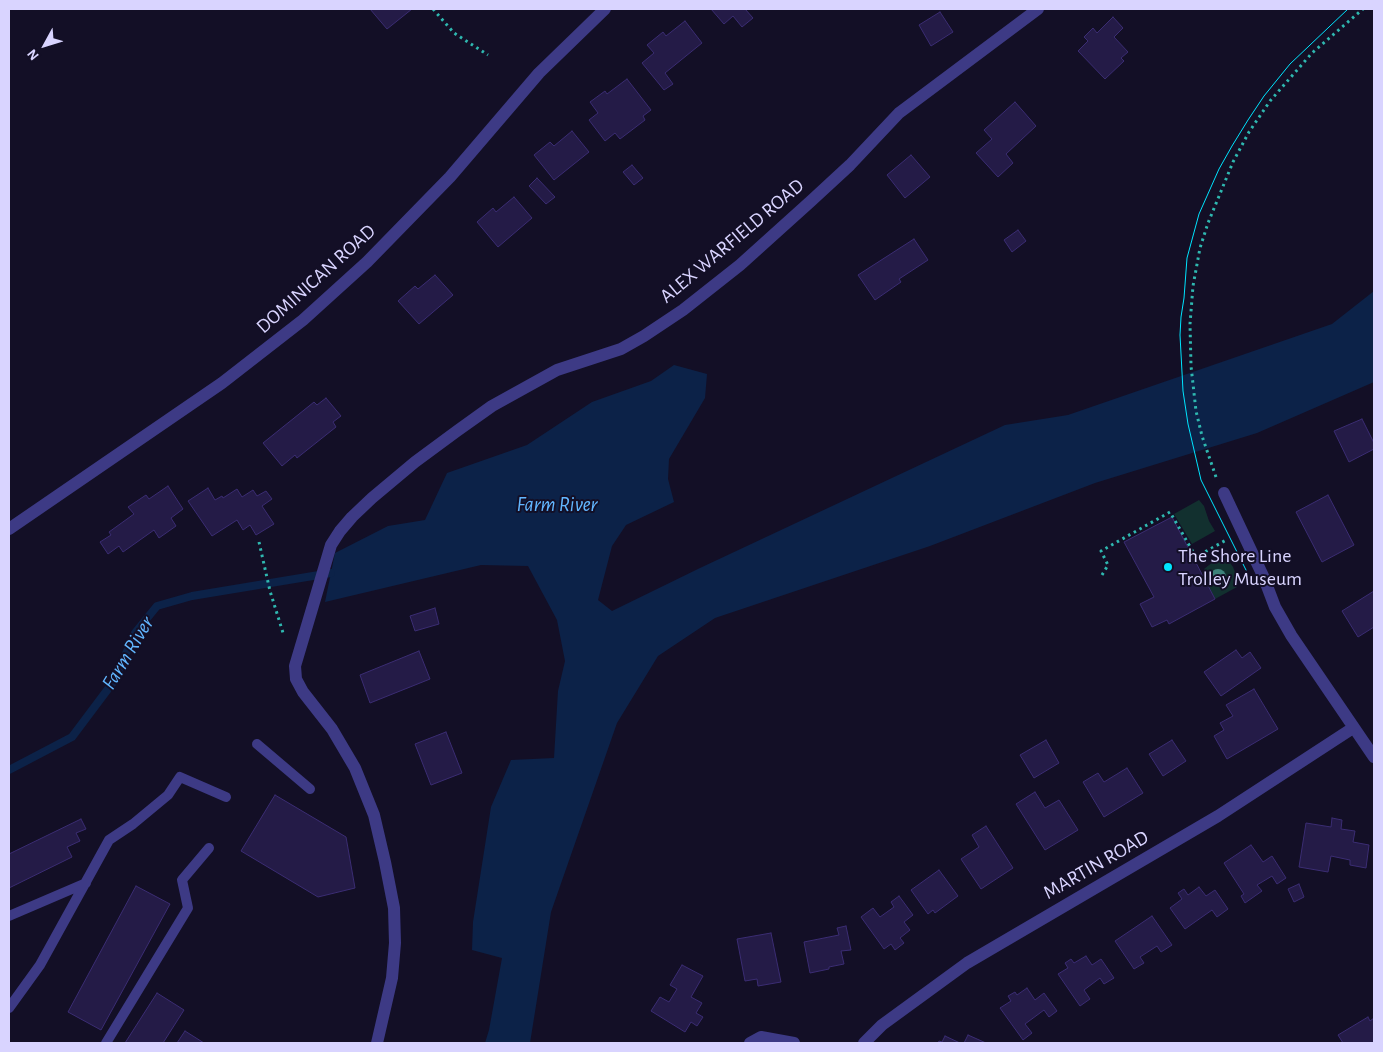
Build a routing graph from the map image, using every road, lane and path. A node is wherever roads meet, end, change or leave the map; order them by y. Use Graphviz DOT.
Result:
graph roads {
  1 [pos="433,9"];
  2 [pos="605,9"];
  3 [pos="1038,9"];
  4 [pos="1363,9"];
  5 [pos="488,55"];
  6 [pos="1213,468"];
  7 [pos="1224,493"];
  8 [pos="9,529"];
  9 [pos="1230,538"];
  10 [pos="259,542"];
  11 [pos="1102,574"];
  12 [pos="295,666"];
  13 [pos="1353,728"];
  14 [pos="257,744"];
  15 [pos="1374,758"];
  16 [pos="310,789"];
  17 [pos="226,797"];
  18 [pos="209,848"];
  19 [pos="86,883"];
  20 [pos="9,916"];
  21 [pos="9,1008"];
  22 [pos="106,1043"];
  23 [pos="377,1043"];
  24 [pos="750,1043"];
  25 [pos="794,1043"];
  26 [pos="864,1043"];
  1 -- 5 [label="path"];
  2 -- 8 [label="street, DOMINICAN ROAD"];
  3 -- 12 [label="street, ALEX WARFIELD ROAD"];
  4 -- 6 [label="path"];
  7 -- 13 [label="street"];
  9 -- 11 [label="path"];
  10 -- 12 [label="path"];
  12 -- 23 [label="street"];
  13 -- 15 [label="street"];
  13 -- 26 [label="street, MARTIN ROAD"];
  14 -- 16 [label="lane"];
  17 -- 19 [label="lane"];
  18 -- 22 [label="lane"];
  19 -- 20 [label="lane"];
  19 -- 21 [label="lane"];
  24 -- 25 [label="street"];
}
